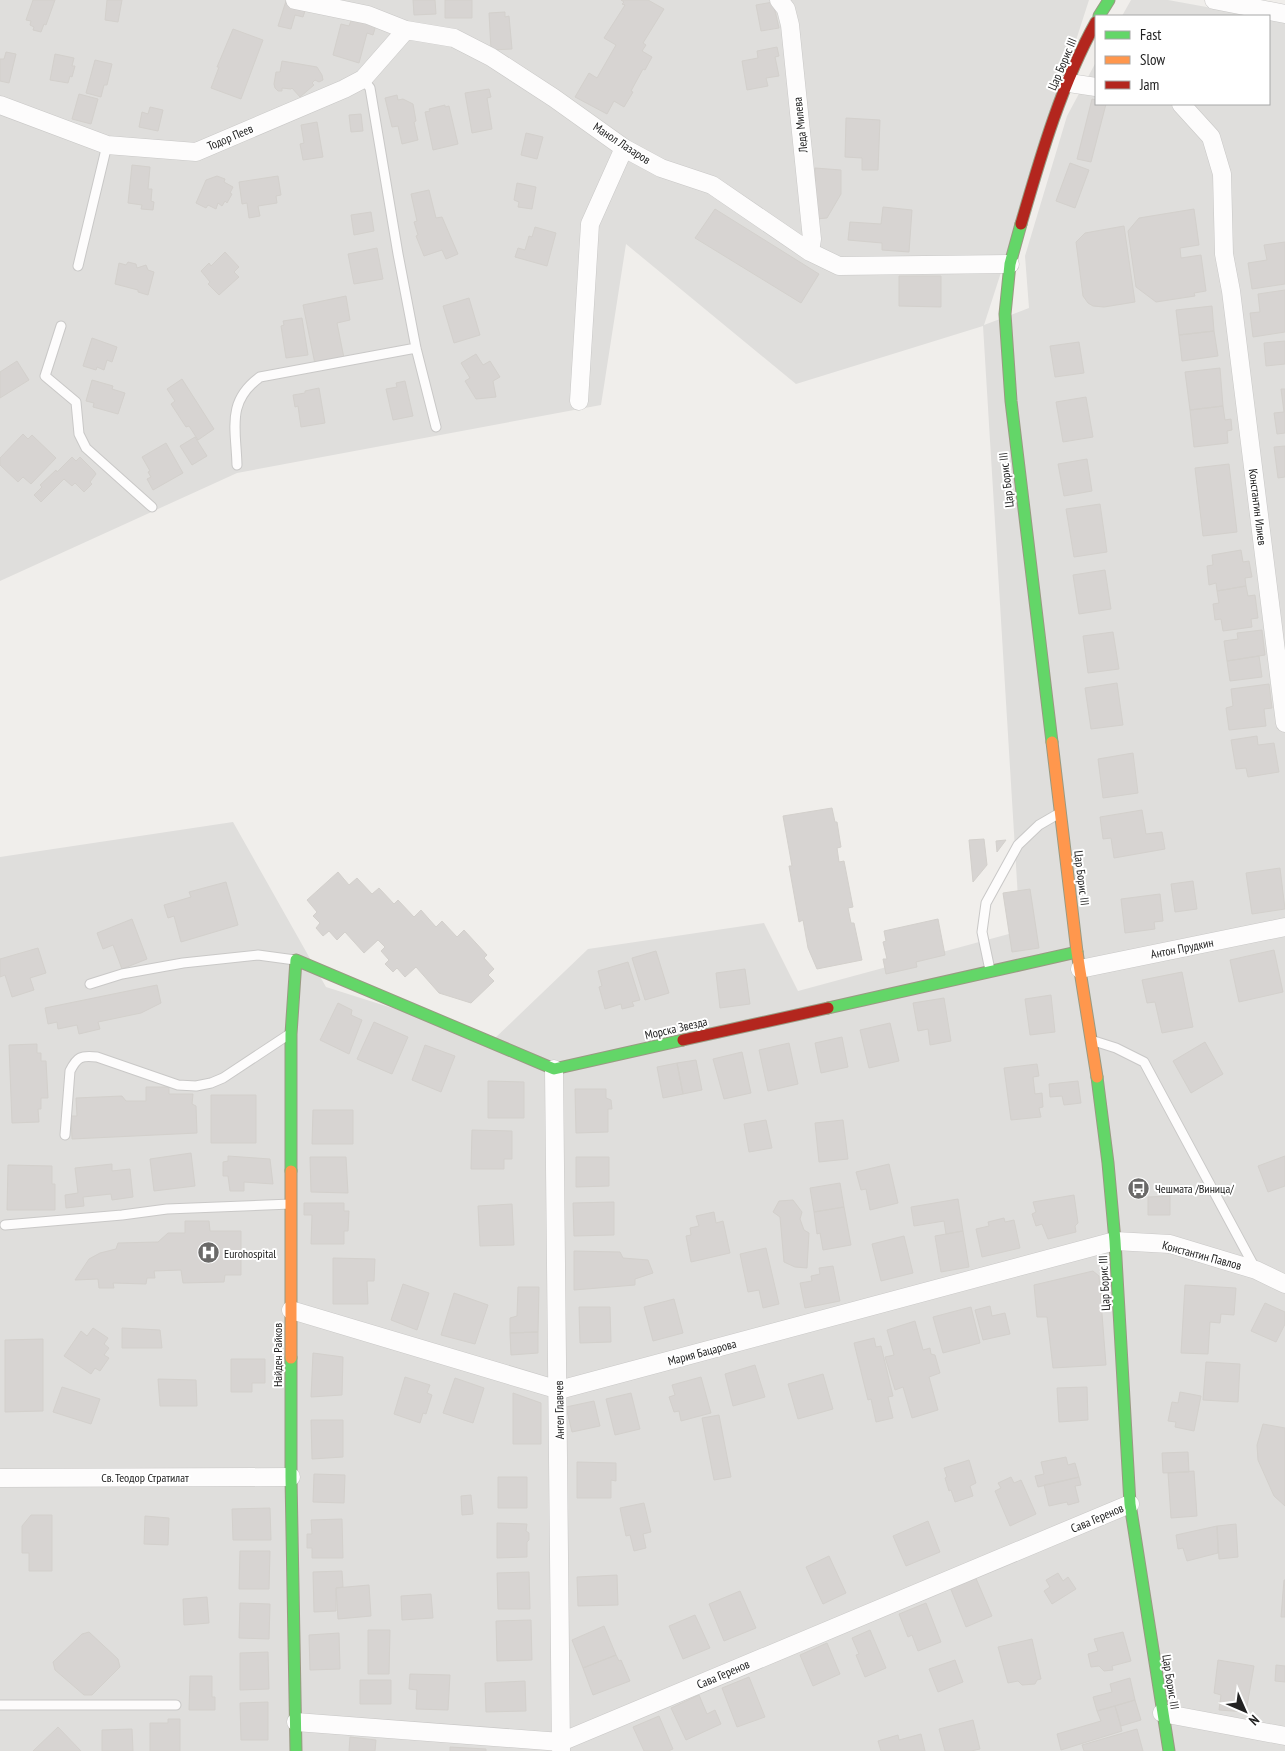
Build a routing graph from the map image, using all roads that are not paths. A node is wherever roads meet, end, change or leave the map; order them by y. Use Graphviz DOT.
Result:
graph roads {
  1 [pos="295,0"];
  2 [pos="779,0"];
  3 [pos="1108,0"];
  4 [pos="1214,0"];
  5 [pos="1285,14"];
  6 [pos="1100,15"];
  7 [pos="1095,24"];
  8 [pos="406,30"];
  9 [pos="363,79"];
  10 [pos="1069,83"];
  11 [pos="1095,87"];
  12 [pos="0,105"];
  13 [pos="1182,105"];
  14 [pos="107,145"];
  15 [pos="624,148"];
  16 [pos="810,252"];
  17 [pos="1010,264"];
  18 [pos="78,266"];
  19 [pos="61,326"];
  20 [pos="416,348"];
  21 [pos="579,401"];
  22 [pos="436,427"];
  23 [pos="237,465"];
  24 [pos="152,507"];
  25 [pos="1285,723"];
  26 [pos="1060,813"];
  27 [pos="1285,927"];
  28 [pos="296,960"];
  29 [pos="1079,960"];
  30 [pos="990,971"];
  31 [pos="90,984"];
  32 [pos="291,1034"];
  33 [pos="1092,1041"];
  34 [pos="554,1069"];
  35 [pos="65,1135"];
  36 [pos="291,1204"];
  37 [pos="5,1225"];
  38 [pos="1115,1241"];
  39 [pos="1256,1270"];
  40 [pos="1285,1284"];
  41 [pos="291,1310"];
  42 [pos="559,1390"];
  43 [pos="291,1477"];
  44 [pos="0,1478"];
  45 [pos="1130,1504"];
  46 [pos="0,1705"];
  47 [pos="176,1705"];
  48 [pos="1162,1713"];
  49 [pos="296,1722"];
  50 [pos="1285,1736"];
  51 [pos="561,1746"];
  52 [pos="296,1751"];
  53 [pos="1168,1751"];
  1 -- 8 [label="street, Манол Лазаров"];
  2 -- 16 [label="street, Леда Милева"];
  3 -- 6 [label="street"];
  4 -- 5 [label="street"];
  7 -- 10 [label="street, Цар Борис III"];
  8 -- 9 [label="street, Тодор Пеев"];
  8 -- 15 [label="street, Манол Лазаров"];
  9 -- 14 [label="street, Тодор Пеев"];
  9 -- 20 [label="lane"];
  10 -- 11 [label="street"];
  10 -- 17 [label="street, Цар Борис III"];
  12 -- 14 [label="street, Тодор Пеев"];
  13 -- 25 [label="street, Константин Илиев"];
  14 -- 18 [label="lane"];
  15 -- 16 [label="street, Манол Лазаров"];
  15 -- 21 [label="street"];
  16 -- 17 [label="street, Манол Лазаров"];
  17 -- 26 [label="street, Цар Борис III"];
  19 -- 24 [label="lane"];
  20 -- 22 [label="lane"];
  20 -- 23 [label="lane"];
  26 -- 29 [label="street, Цар Борис III"];
  26 -- 30 [label="lane"];
  27 -- 29 [label="street, Антон Прудкин"];
  28 -- 31 [label="lane"];
  28 -- 32 [label="street, Найден Райков"];
  28 -- 34 [label="street"];
  29 -- 30 [label="street, Морска Звезда"];
  29 -- 33 [label="street, Цар Борис III"];
  30 -- 34 [label="street, Морска Звезда"];
  32 -- 35 [label="lane"];
  32 -- 36 [label="street, Найден Райков"];
  33 -- 38 [label="street, Цар Борис III"];
  33 -- 39 [label="lane"];
  34 -- 42 [label="street, Ангел Главчев"];
  36 -- 37 [label="lane"];
  36 -- 41 [label="street, Найден Райков"];
  38 -- 39 [label="street, Константин Павлов"];
  38 -- 42 [label="street, Мария Бацарова"];
  38 -- 45 [label="street, Цар Борис III"];
  39 -- 40 [label="street, Константин Павлов"];
  41 -- 42 [label="street"];
  41 -- 43 [label="street, Найден Райков"];
  42 -- 51 [label="street, Ангел Главчев"];
  43 -- 44 [label="street, Св. Теодор Стратилат"];
  43 -- 49 [label="street, Найден Райков"];
  45 -- 48 [label="street, Цар Борис III"];
  45 -- 51 [label="street, Сава Геренов"];
  46 -- 47 [label="lane"];
  48 -- 50 [label="street"];
  48 -- 53 [label="street, Цар Борис III"];
  49 -- 51 [label="street, Сава Геренов"];
  49 -- 52 [label="street, Найден Райков"];
}
